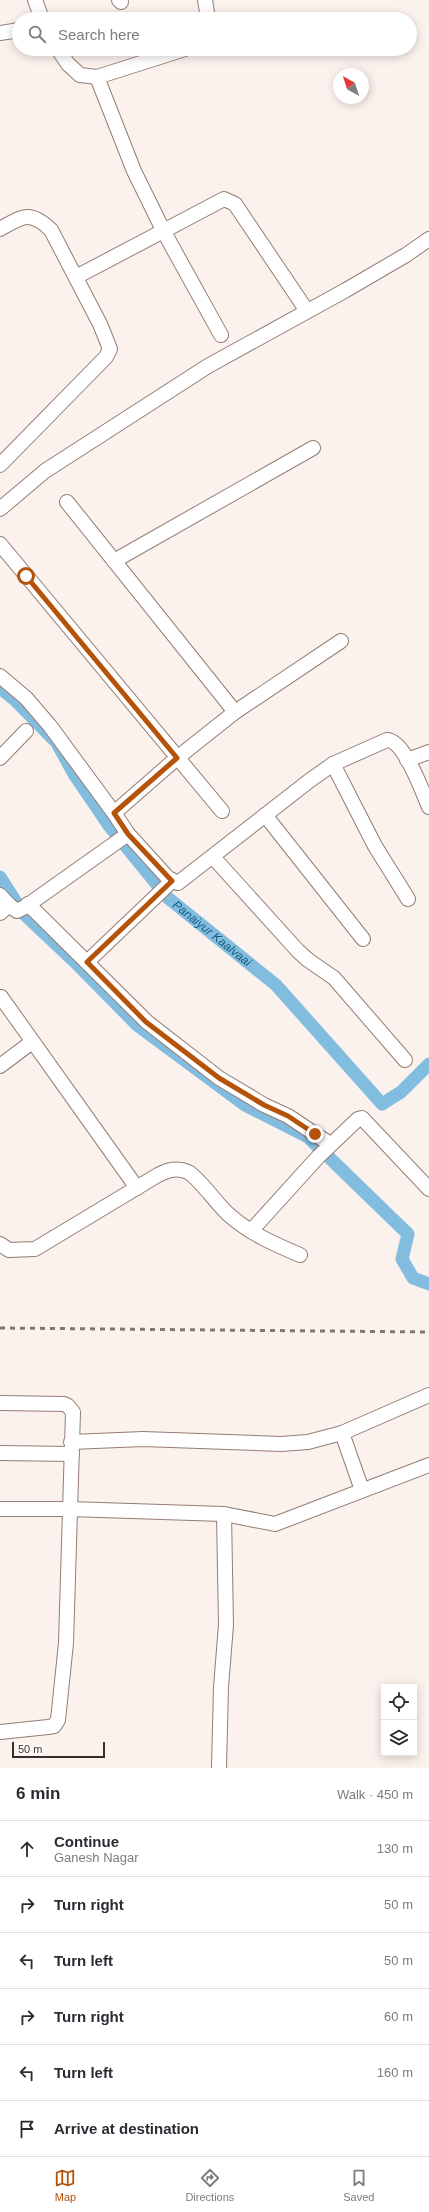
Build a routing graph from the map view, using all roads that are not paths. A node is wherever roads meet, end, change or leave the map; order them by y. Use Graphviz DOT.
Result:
graph roads {
  1 [pos="35,0"];
  2 [pos="205,0"];
  3 [pos="39,12"];
  4 [pos="207,12"];
  5 [pos="12,31"];
  6 [pos="0,33"];
  7 [pos="63,56"];
  8 [pos="163,56"];
  9 [pos="97,77"];
  10 [pos="0,229"];
  11 [pos="164,232"];
  12 [pos="429,239"];
  13 [pos="76,277"];
  14 [pos="307,311"];
  15 [pos="221,335"];
  16 [pos="313,448"];
  17 [pos="0,465"];
  18 [pos="67,502"];
  19 [pos="0,509"];
  20 [pos="0,544"];
  21 [pos="114,561"];
  22 [pos="341,641"];
  23 [pos="0,676"];
  24 [pos="235,712"];
  25 [pos="26,731"];
  26 [pos="429,752"];
  27 [pos="0,758"];
  28 [pos="177,758"];
  29 [pos="408,760"];
  30 [pos="333,764"];
  31 [pos="429,807"];
  32 [pos="222,812"];
  33 [pos="114,813"];
  34 [pos="265,815"];
  35 [pos="122,839"];
  36 [pos="213,856"];
  37 [pos="169,884"];
  38 [pos="0,895"];
  39 [pos="408,899"];
  40 [pos="16,908"];
  41 [pos="363,939"];
  42 [pos="87,962"];
  43 [pos="0,997"];
  44 [pos="32,1042"];
  45 [pos="405,1060"];
  46 [pos="0,1066"];
  47 [pos="329,1145"];
  48 [pos="137,1188"];
  49 [pos="429,1189"];
  50 [pos="251,1231"];
  51 [pos="0,1244"];
  52 [pos="300,1255"];
  53 [pos="429,1395"];
  54 [pos="0,1403"];
  55 [pos="342,1433"];
  56 [pos="71,1448"];
  57 [pos="0,1453"];
  58 [pos="429,1464"];
  59 [pos="362,1490"];
  60 [pos="0,1509"];
  61 [pos="69,1509"];
  62 [pos="224,1514"];
  63 [pos="0,1732"];
  64 [pos="219,1768"];
  1 -- 3 [label="street"];
  2 -- 4 [label="street"];
  5 -- 6 [label="street"];
  7 -- 9 [label="street"];
  8 -- 9 [label="street"];
  9 -- 11 [label="street"];
  10 -- 13 [label="street"];
  11 -- 13 [label="street"];
  11 -- 14 [label="street"];
  11 -- 15 [label="street"];
  12 -- 14 [label="street"];
  13 -- 17 [label="street"];
  14 -- 19 [label="street"];
  16 -- 21 [label="street"];
  18 -- 21 [label="street"];
  20 -- 28 [label="street"];
  21 -- 24 [label="street"];
  22 -- 24 [label="street"];
  23 -- 33 [label="street"];
  24 -- 28 [label="street"];
  25 -- 27 [label="street"];
  26 -- 29 [label="street"];
  28 -- 32 [label="street"];
  28 -- 33 [label="street"];
  29 -- 30 [label="street"];
  29 -- 31 [label="street"];
  30 -- 34 [label="street"];
  30 -- 39 [label="street"];
  33 -- 35 [label="street"];
  34 -- 36 [label="street"];
  34 -- 41 [label="street"];
  35 -- 37 [label="street"];
  35 -- 40 [label="street"];
  36 -- 37 [label="street"];
  36 -- 45 [label="street"];
  37 -- 42 [label="street"];
  38 -- 40 [label="street"];
  40 -- 42 [label="street"];
  42 -- 47 [label="street"];
  43 -- 44 [label="street"];
  44 -- 46 [label="street"];
  44 -- 48 [label="street"];
  47 -- 49 [label="street"];
  47 -- 50 [label="street"];
  48 -- 50 [label="street"];
  48 -- 51 [label="street"];
  50 -- 52 [label="street"];
  53 -- 55 [label="street"];
  54 -- 56 [label="street"];
  55 -- 56 [label="street"];
  55 -- 59 [label="street"];
  56 -- 57 [label="street"];
  56 -- 61 [label="street"];
  58 -- 59 [label="street"];
  59 -- 62 [label="street"];
  60 -- 61 [label="street"];
  61 -- 62 [label="street"];
  61 -- 63 [label="street"];
  62 -- 64 [label="street"];
}
